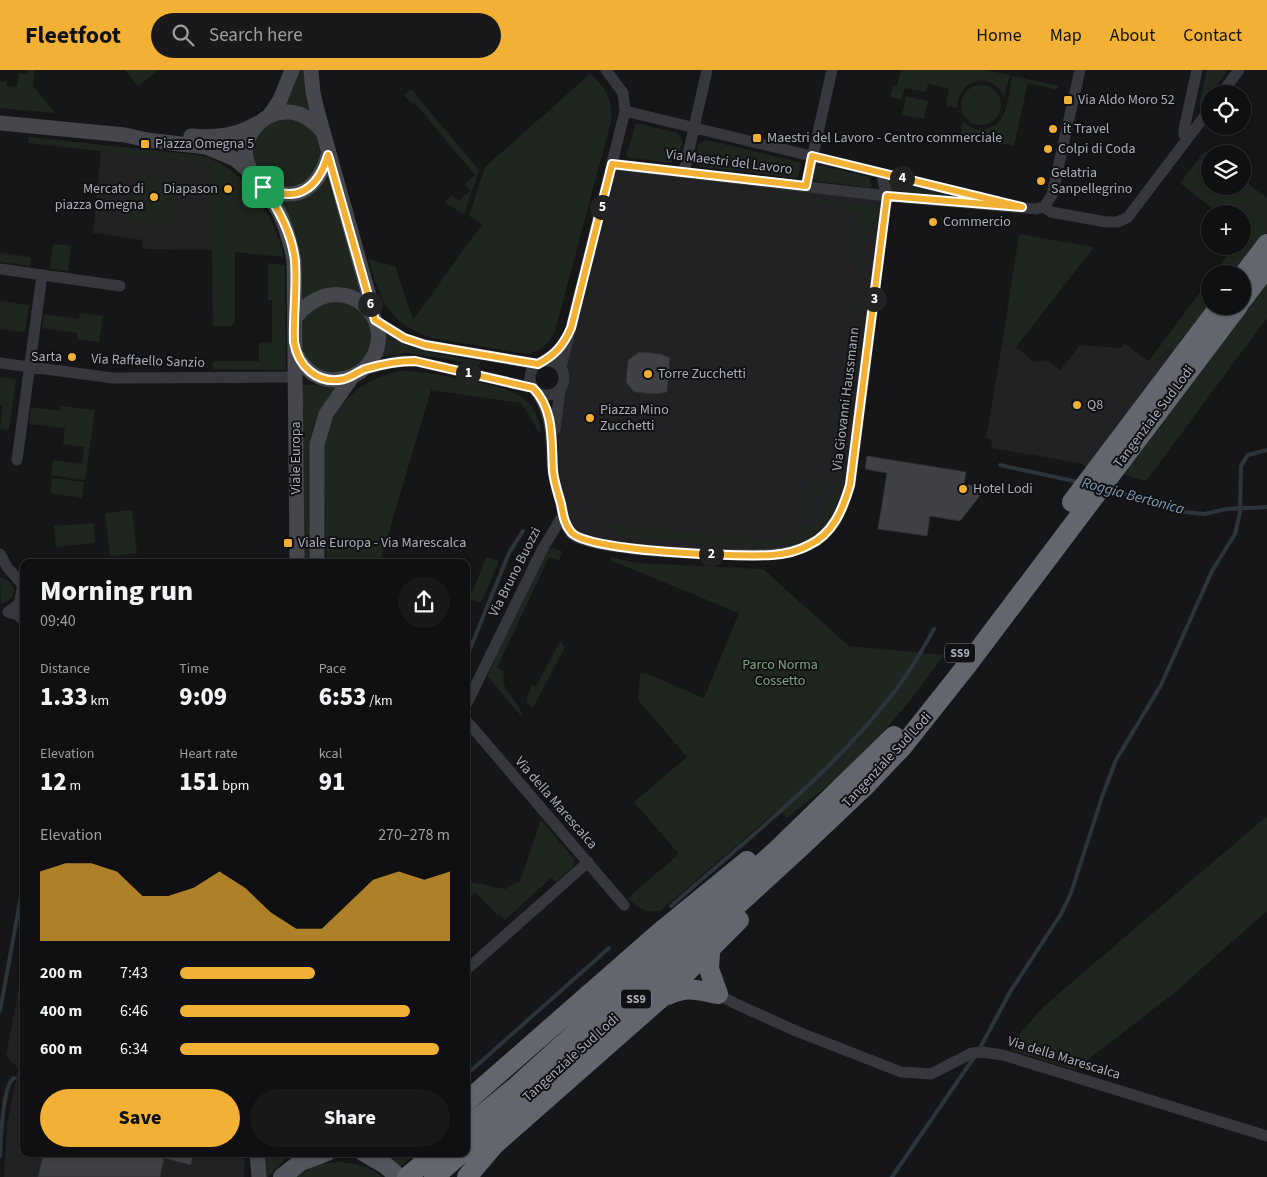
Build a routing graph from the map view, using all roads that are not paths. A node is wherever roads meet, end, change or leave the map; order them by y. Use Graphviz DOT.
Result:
graph roads {
  1 [pos="292,70"];
  2 [pos="311,70"];
  3 [pos="606,70"];
  4 [pos="706,70"];
  5 [pos="832,70"];
  6 [pos="1080,70"];
  7 [pos="1197,70"];
  8 [pos="1239,70"];
  9 [pos="1228,85"];
  10 [pos="625,111"];
  11 [pos="264,119"];
  12 [pos="1201,121"];
  13 [pos="0,123"];
  14 [pos="694,128"];
  15 [pos="322,132"];
  16 [pos="125,134"];
  17 [pos="1188,138"];
  18 [pos="328,155"];
  19 [pos="812,156"];
  20 [pos="612,164"];
  21 [pos="250,172"];
  22 [pos="684,172"];
  23 [pos="881,173"];
  24 [pos="806,186"];
  25 [pos="263,187"];
  26 [pos="887,196"];
  27 [pos="1022,207"];
  28 [pos="1044,207"];
  29 [pos="1267,244"];
  30 [pos="1251,265"];
  31 [pos="1267,267"];
  32 [pos="0,269"];
  33 [pos="42,275"];
  34 [pos="120,286"];
  35 [pos="1251,288"];
  36 [pos="1214,315"];
  37 [pos="1231,315"];
  38 [pos="295,318"];
  39 [pos="374,318"];
  40 [pos="571,328"];
  41 [pos="296,354"];
  42 [pos="542,362"];
  43 [pos="0,363"];
  44 [pos="29,368"];
  45 [pos="561,368"];
  46 [pos="358,373"];
  47 [pos="296,377"];
  48 [pos="321,378"];
  49 [pos="534,389"];
  50 [pos="560,390"];
  51 [pos="553,448"];
  52 [pos="16,460"];
  53 [pos="1103,473"];
  54 [pos="1083,500"];
  55 [pos="563,515"];
  56 [pos="0,554"];
  57 [pos="296,559"];
  58 [pos="317,559"];
  59 [pos="5,571"];
  60 [pos="20,582"];
  61 [pos="20,601"];
  62 [pos="20,612"];
  63 [pos="6,613"];
  64 [pos="20,617"];
  65 [pos="470,697"];
  66 [pos="470,725"];
  67 [pos="804,845"];
  68 [pos="779,848"];
  69 [pos="588,862"];
  70 [pos="624,904"];
  71 [pos="710,952"];
  72 [pos="470,966"];
  73 [pos="718,994"];
  74 [pos="661,998"];
  75 [pos="470,1099"];
  76 [pos="470,1125"];
  77 [pos="1267,1136"];
  78 [pos="470,1147"];
  79 [pos="257,1157"];
  80 [pos="314,1157"];
  81 [pos="371,1157"];
  82 [pos="433,1157"];
  83 [pos="453,1157"];
  84 [pos="420,1174"];
  85 [pos="259,1177"];
  86 [pos="282,1177"];
  87 [pos="399,1177"];
  88 [pos="467,1177"];
  1 -- 11 [label="street"];
  2 -- 15 [label="street, Viale Europa"];
  3 -- 10 [label="street"];
  4 -- 14 [label="street"];
  5 -- 19 [label="street"];
  6 -- 28 [label="street"];
  7 -- 17 [label="street"];
  8 -- 9 [label="street"];
  10 -- 14 [label="street, Via Maestri del Lavoro"];
  10 -- 20 [label="street"];
  11 -- 15 [label="street"];
  11 -- 16 [label="street"];
  11 -- 21 [label="street"];
  12 -- 17 [label="street"];
  13 -- 16 [label="street"];
  14 -- 19 [label="street, Via Maestri del Lavoro"];
  14 -- 22 [label="street"];
  15 -- 18 [label="street, Viale Europa"];
  16 -- 21 [label="street, Viale Europa"];
  17 -- 28 [label="street, Via Maestri del Lavoro"];
  18 -- 25 [label="street"];
  18 -- 39 [label="street, Viale Europa"];
  19 -- 23 [label="street, Via Maestri del Lavoro"];
  19 -- 24 [label="street"];
  20 -- 22 [label="street, Via Maestri del Lavoro"];
  20 -- 40 [label="street"];
  21 -- 25 [label="street, Viale Europa"];
  22 -- 24 [label="street, Via Maestri del Lavoro"];
  23 -- 26 [label="street, Via Giovanni Haussmann"];
  23 -- 27 [label="street, Via Maestri del Lavoro"];
  24 -- 26 [label="street, Via Maestri del Lavoro"];
  25 -- 38 [label="street, Viale Europa"];
  26 -- 27 [label="street, Via Maestri del Lavoro"];
  26 -- 55 [label="street, Via Giovanni Haussmann"];
  27 -- 28 [label="street, Via Maestri del Lavoro"];
  29 -- 30 [label="highway"];
  31 -- 35 [label="highway"];
  32 -- 33 [label="street"];
  33 -- 34 [label="street"];
  33 -- 44 [label="street"];
  36 -- 53 [label="highway, Tangenziale Sud Lodi / SS9"];
  37 -- 53 [label="highway, Tangenziale Sud Lodi / SS9"];
  38 -- 39 [label="street"];
  38 -- 41 [label="street, Viale Europa"];
  39 -- 42 [label="street"];
  39 -- 46 [label="street, Viale Europa"];
  40 -- 42 [label="street"];
  40 -- 45 [label="street"];
  41 -- 47 [label="street, Viale Europa"];
  41 -- 48 [label="street"];
  42 -- 45 [label="street"];
  42 -- 49 [label="street"];
  43 -- 44 [label="street, Via Raffaello Sanzio"];
  44 -- 47 [label="street, Via Raffaello Sanzio"];
  44 -- 52 [label="street"];
  45 -- 50 [label="street"];
  46 -- 48 [label="street"];
  46 -- 49 [label="street"];
  46 -- 58 [label="street, Viale Europa"];
  47 -- 48 [label="street"];
  47 -- 57 [label="street, Viale Europa"];
  49 -- 50 [label="street"];
  49 -- 51 [label="street"];
  50 -- 51 [label="street"];
  51 -- 55 [label="street"];
  53 -- 54 [label="highway, Tangenziale Sud Lodi / SS9"];
  54 -- 67 [label="highway, Tangenziale Sud Lodi / SS9"];
  54 -- 68 [label="highway, Tangenziale Sud Lodi / SS9"];
  55 -- 65 [label="street, Via Bruno Buozzi"];
  56 -- 59 [label="street"];
  59 -- 60 [label="street"];
  61 -- 63 [label="street"];
  62 -- 63 [label="street"];
  63 -- 64 [label="street"];
  66 -- 69 [label="street, Via della Marescalca"];
  67 -- 71 [label="highway"];
  67 -- 78 [label="highway, Tangenziale Sud Lodi / SS9"];
  68 -- 75 [label="highway"];
  68 -- 76 [label="highway, Tangenziale Sud Lodi / SS9"];
  69 -- 70 [label="street, Via della Marescalca"];
  69 -- 72 [label="street"];
  71 -- 73 [label="highway"];
  71 -- 74 [label="highway"];
  73 -- 74 [label="highway"];
  73 -- 77 [label="street, Via della Marescalca"];
  74 -- 88 [label="highway"];
  79 -- 85 [label="street"];
  80 -- 86 [label="main road"];
  81 -- 87 [label="main road"];
  82 -- 84 [label="highway"];
  83 -- 84 [label="highway"];
}
